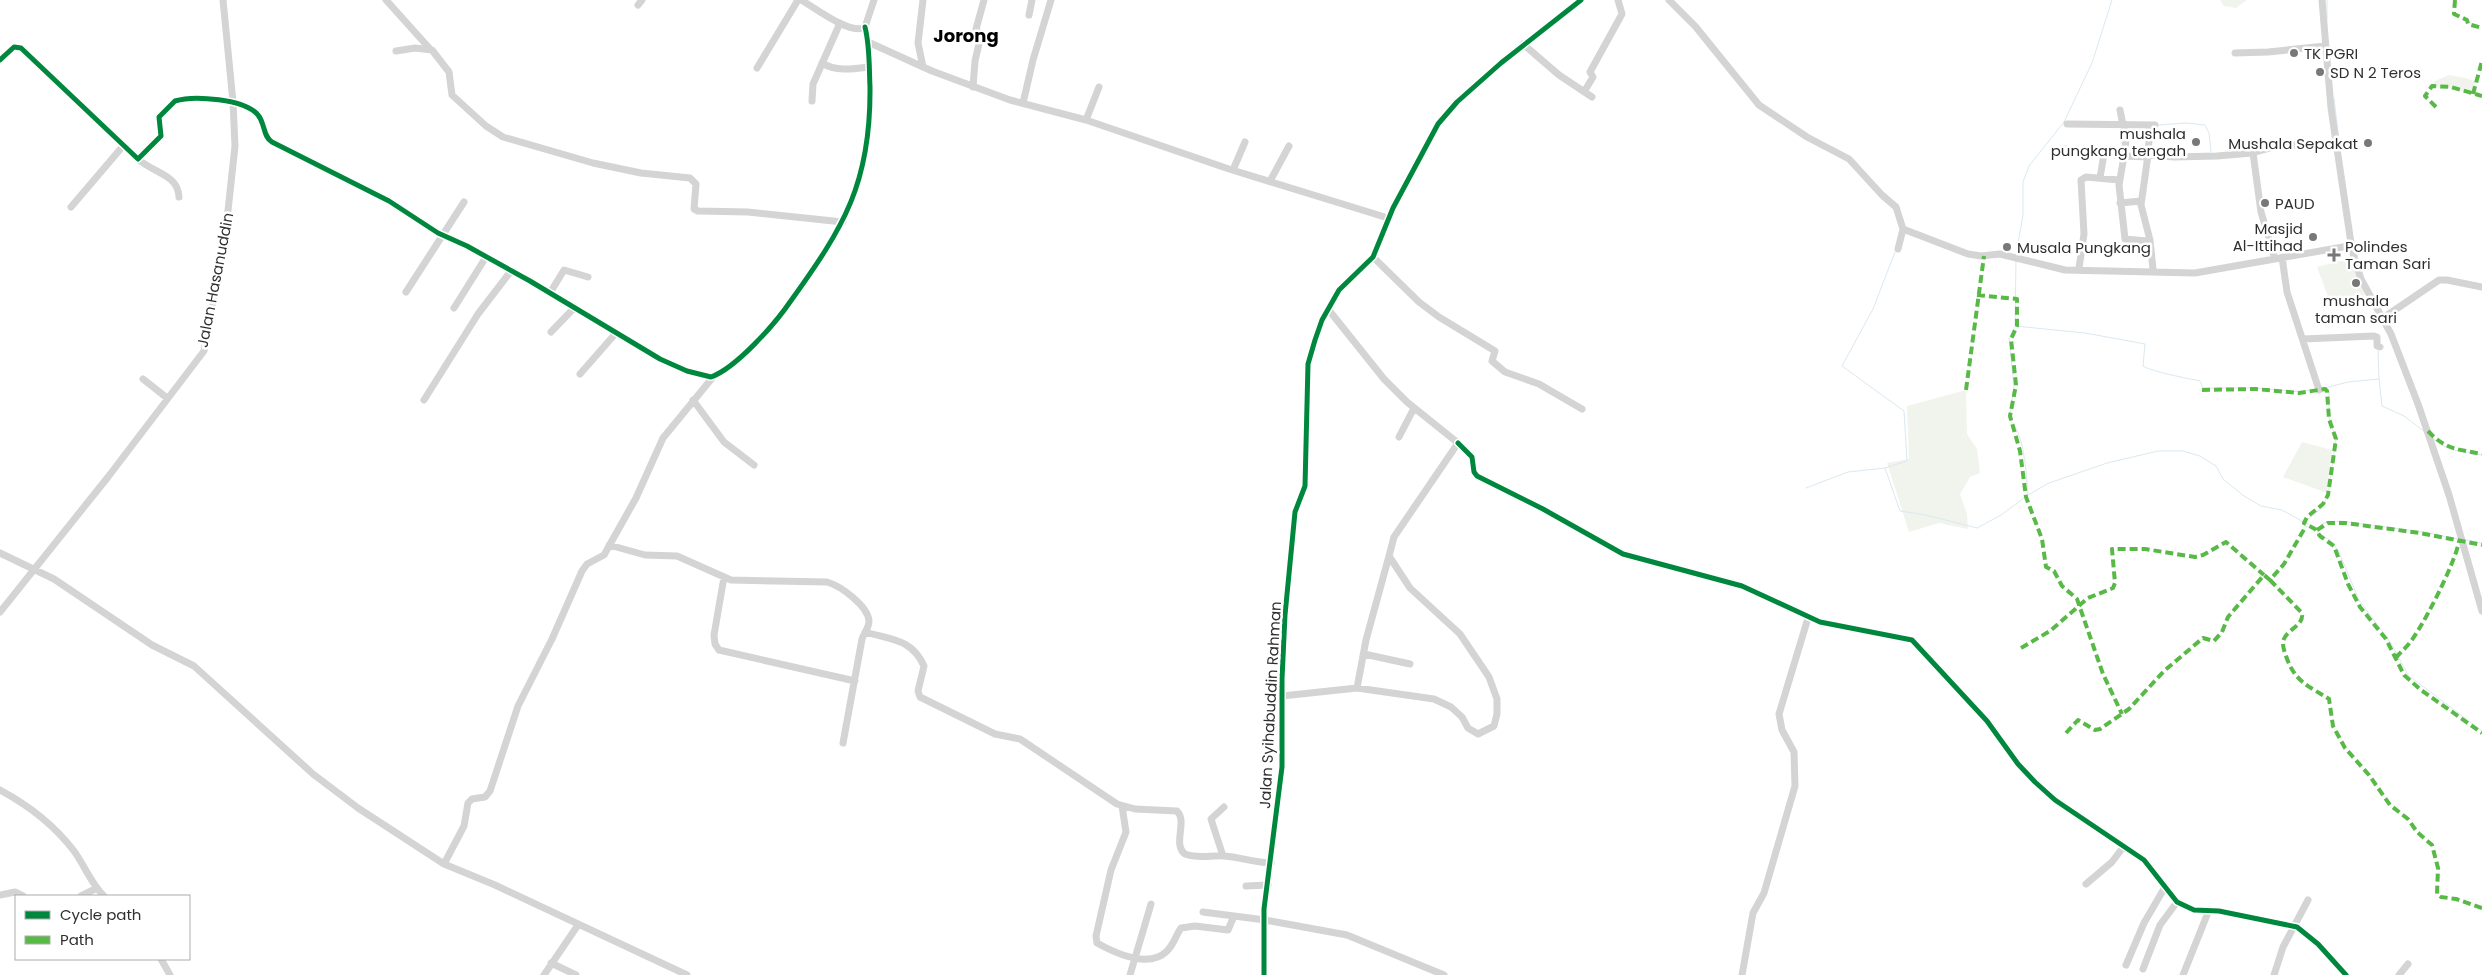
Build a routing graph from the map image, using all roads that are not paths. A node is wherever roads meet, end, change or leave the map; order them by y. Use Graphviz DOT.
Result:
graph roads {
  1 [pos="386,0"];
  2 [pos="874,0"];
  3 [pos="923,0"];
  4 [pos="984,0"];
  5 [pos="1032,0"];
  6 [pos="1051,0"];
  7 [pos="1581,0"];
  8 [pos="1618,0"];
  9 [pos="1669,0"];
  10 [pos="2322,0"];
  11 [pos="223,1"];
  12 [pos="804,1"];
  13 [pos="1029,15"];
  14 [pos="840,23"];
  15 [pos="865,27"];
  16 [pos="868,42"];
  17 [pos="1523,44"];
  18 [pos="2325,46"];
  19 [pos="432,50"];
  20 [pos="396,51"];
  21 [pos="2235,54"];
  22 [pos="0,60"];
  23 [pos="822,63"];
  24 [pos="869,67"];
  25 [pos="923,67"];
  26 [pos="757,68"];
  27 [pos="973,87"];
  28 [pos="1099,87"];
  29 [pos="1584,92"];
  30 [pos="1592,97"];
  31 [pos="812,101"];
  32 [pos="234,102"];
  33 [pos="1023,103"];
  34 [pos="2120,110"];
  35 [pos="1086,120"];
  36 [pos="2123,123"];
  37 [pos="2067,124"];
  38 [pos="1245,142"];
  39 [pos="2339,142"];
  40 [pos="123,146"];
  41 [pos="1288,146"];
  42 [pos="2064,149"];
  43 [pos="2255,152"];
  44 [pos="2104,154"];
  45 [pos="2124,156"];
  46 [pos="2148,156"];
  47 [pos="138,159"];
  48 [pos="1233,170"];
  49 [pos="2100,178"];
  50 [pos="2119,180"];
  51 [pos="1270,181"];
  52 [pos="179,197"];
  53 [pos="2141,201"];
  54 [pos="464,202"];
  55 [pos="2120,203"];
  56 [pos="71,207"];
  57 [pos="1388,218"];
  58 [pos="843,222"];
  59 [pos="1903,229"];
  60 [pos="443,235"];
  61 [pos="2147,241"];
  62 [pos="2352,245"];
  63 [pos="1898,249"];
  64 [pos="486,257"];
  65 [pos="1373,257"];
  66 [pos="2282,258"];
  67 [pos="2079,268"];
  68 [pos="2153,270"];
  69 [pos="511,271"];
  70 [pos="588,277"];
  71 [pos="2482,287"];
  72 [pos="406,292"];
  73 [pos="550,293"];
  74 [pos="575,307"];
  75 [pos="454,308"];
  76 [pos="1328,309"];
  77 [pos="2385,317"];
  78 [pos="551,332"];
  79 [pos="616,333"];
  80 [pos="2304,339"];
  81 [pos="2379,347"];
  82 [pos="580,374"];
  83 [pos="713,377"];
  84 [pos="143,379"];
  85 [pos="2318,388"];
  86 [pos="168,398"];
  87 [pos="424,400"];
  88 [pos="693,400"];
  89 [pos="1414,408"];
  90 [pos="1582,409"];
  91 [pos="1399,437"];
  92 [pos="1458,443"];
  93 [pos="754,465"];
  94 [pos="610,545"];
  95 [pos="0,553"];
  96 [pos="1389,556"];
  97 [pos="35,569"];
  98 [pos="724,578"];
  99 [pos="2482,611"];
  100 [pos="0,612"];
  101 [pos="1808,618"];
  102 [pos="866,632"];
  103 [pos="1364,654"];
  104 [pos="1410,664"];
  105 [pos="855,681"];
  106 [pos="1357,688"];
  107 [pos="1282,696"];
  108 [pos="843,743"];
  109 [pos="0,790"];
  110 [pos="1122,806"];
  111 [pos="1224,807"];
  112 [pos="2124,846"];
  113 [pos="1223,856"];
  114 [pos="1271,862"];
  115 [pos="444,864"];
  116 [pos="2086,884"];
  117 [pos="1268,885"];
  118 [pos="1246,886"];
  119 [pos="2165,887"];
  120 [pos="97,888"];
  121 [pos="0,895"];
  122 [pos="21,895"];
  123 [pos="83,895"];
  124 [pos="103,895"];
  125 [pos="2308,900"];
  126 [pos="2177,902"];
  127 [pos="1150,904"];
  128 [pos="2209,910"];
  129 [pos="1203,912"];
  130 [pos="1234,916"];
  131 [pos="1265,920"];
  132 [pos="578,925"];
  133 [pos="2293,925"];
  134 [pos="1136,957"];
  135 [pos="162,960"];
  136 [pos="551,963"];
  137 [pos="2408,964"];
  138 [pos="2126,965"];
  139 [pos="2143,969"];
  140 [pos="170,975"];
  141 [pos="544,975"];
  142 [pos="576,975"];
  143 [pos="687,975"];
  144 [pos="1130,975"];
  145 [pos="1264,975"];
  146 [pos="1444,975"];
  147 [pos="1742,975"];
  148 [pos="2183,975"];
  149 [pos="2274,975"];
  150 [pos="2346,975"];
  151 [pos="2399,975"];
  1 -- 19 [label="street"];
  2 -- 15 [label="street"];
  3 -- 25 [label="street"];
  4 -- 27 [label="street"];
  5 -- 13 [label="street"];
  6 -- 33 [label="street"];
  7 -- 17 [label="street, Jalan Syihabuddin Rahman"];
  8 -- 29 [label="street"];
  9 -- 59 [label="street"];
  10 -- 18 [label="street"];
  11 -- 32 [label="street, Jalan Hasanuddin"];
  12 -- 14 [label="street"];
  12 -- 26 [label="street"];
  14 -- 15 [label="street"];
  14 -- 23 [label="street"];
  15 -- 16 [label="street"];
  16 -- 24 [label="street"];
  16 -- 25 [label="street"];
  17 -- 29 [label="street"];
  17 -- 57 [label="street, Jalan Syihabuddin Rahman"];
  18 -- 21 [label="street"];
  18 -- 39 [label="street"];
  19 -- 20 [label="street"];
  19 -- 58 [label="street"];
  22 -- 40 [label="street"];
  23 -- 24 [label="street"];
  23 -- 31 [label="street"];
  24 -- 58 [label="street"];
  25 -- 27 [label="street"];
  27 -- 33 [label="street"];
  28 -- 35 [label="street"];
  29 -- 30 [label="street"];
  32 -- 47 [label="street"];
  32 -- 60 [label="street"];
  32 -- 86 [label="street, Jalan Hasanuddin"];
  33 -- 35 [label="street"];
  34 -- 36 [label="street"];
  35 -- 48 [label="street"];
  36 -- 37 [label="street"];
  36 -- 45 [label="street"];
  36 -- 46 [label="street"];
  38 -- 48 [label="street"];
  39 -- 43 [label="street"];
  39 -- 62 [label="street"];
  40 -- 47 [label="street"];
  40 -- 56 [label="street"];
  41 -- 51 [label="street"];
  42 -- 44 [label="street"];
  43 -- 46 [label="street"];
  43 -- 66 [label="street"];
  44 -- 45 [label="street"];
  44 -- 49 [label="street"];
  45 -- 46 [label="street"];
  45 -- 50 [label="street"];
  46 -- 53 [label="street"];
  47 -- 52 [label="street"];
  48 -- 51 [label="street"];
  49 -- 50 [label="street"];
  49 -- 67 [label="street"];
  50 -- 55 [label="street"];
  51 -- 57 [label="street"];
  53 -- 55 [label="street"];
  53 -- 68 [label="street"];
  54 -- 60 [label="street"];
  55 -- 61 [label="street"];
  57 -- 65 [label="street, Jalan Syihabuddin Rahman"];
  58 -- 83 [label="street"];
  59 -- 63 [label="street"];
  59 -- 66 [label="street"];
  60 -- 64 [label="street"];
  60 -- 72 [label="street"];
  62 -- 66 [label="street"];
  62 -- 77 [label="street"];
  64 -- 69 [label="street"];
  64 -- 75 [label="street"];
  65 -- 76 [label="street, Jalan Syihabuddin Rahman"];
  65 -- 90 [label="street"];
  66 -- 80 [label="street"];
  69 -- 73 [label="street"];
  69 -- 87 [label="street"];
  70 -- 73 [label="street"];
  71 -- 77 [label="street"];
  73 -- 74 [label="street"];
  74 -- 78 [label="street"];
  74 -- 79 [label="street"];
  76 -- 89 [label="street"];
  76 -- 107 [label="street, Jalan Syihabuddin Rahman"];
  77 -- 99 [label="street"];
  79 -- 82 [label="street"];
  79 -- 83 [label="street"];
  80 -- 81 [label="street"];
  80 -- 85 [label="street"];
  83 -- 88 [label="street"];
  84 -- 86 [label="street"];
  86 -- 97 [label="street, Jalan Hasanuddin"];
  88 -- 93 [label="street"];
  88 -- 94 [label="street"];
  89 -- 91 [label="street"];
  89 -- 92 [label="street"];
  92 -- 96 [label="street"];
  92 -- 101 [label="street"];
  94 -- 98 [label="street"];
  94 -- 115 [label="street"];
  95 -- 97 [label="street"];
  96 -- 103 [label="street"];
  96 -- 106 [label="street"];
  97 -- 100 [label="street, Jalan Hasanuddin"];
  97 -- 115 [label="street"];
  98 -- 102 [label="street"];
  98 -- 105 [label="street"];
  101 -- 112 [label="street"];
  101 -- 147 [label="street"];
  102 -- 105 [label="street"];
  102 -- 110 [label="street"];
  103 -- 104 [label="street"];
  103 -- 106 [label="street"];
  105 -- 108 [label="street"];
  106 -- 107 [label="street"];
  107 -- 114 [label="street, Jalan Syihabuddin Rahman"];
  109 -- 120 [label="street"];
  110 -- 113 [label="street"];
  110 -- 134 [label="street"];
  111 -- 113 [label="street"];
  112 -- 116 [label="street"];
  112 -- 119 [label="street"];
  113 -- 114 [label="street"];
  114 -- 117 [label="street, Jalan Syihabuddin Rahman"];
  115 -- 132 [label="street"];
  117 -- 118 [label="street"];
  117 -- 131 [label="street, Jalan Syihabuddin Rahman"];
  119 -- 126 [label="street"];
  119 -- 138 [label="street"];
  120 -- 123 [label="street"];
  120 -- 124 [label="street"];
  121 -- 122 [label="street"];
  125 -- 133 [label="street"];
  126 -- 128 [label="street"];
  126 -- 139 [label="street"];
  127 -- 134 [label="street"];
  128 -- 133 [label="street"];
  128 -- 148 [label="street"];
  129 -- 130 [label="street"];
  130 -- 131 [label="street"];
  130 -- 134 [label="street"];
  131 -- 145 [label="street, Jalan Syihabuddin Rahman"];
  131 -- 146 [label="street"];
  132 -- 136 [label="street"];
  132 -- 143 [label="street"];
  133 -- 149 [label="street"];
  133 -- 150 [label="street"];
  134 -- 144 [label="street"];
  135 -- 140 [label="street"];
  136 -- 141 [label="street"];
  136 -- 142 [label="street"];
  137 -- 151 [label="street"];
}
